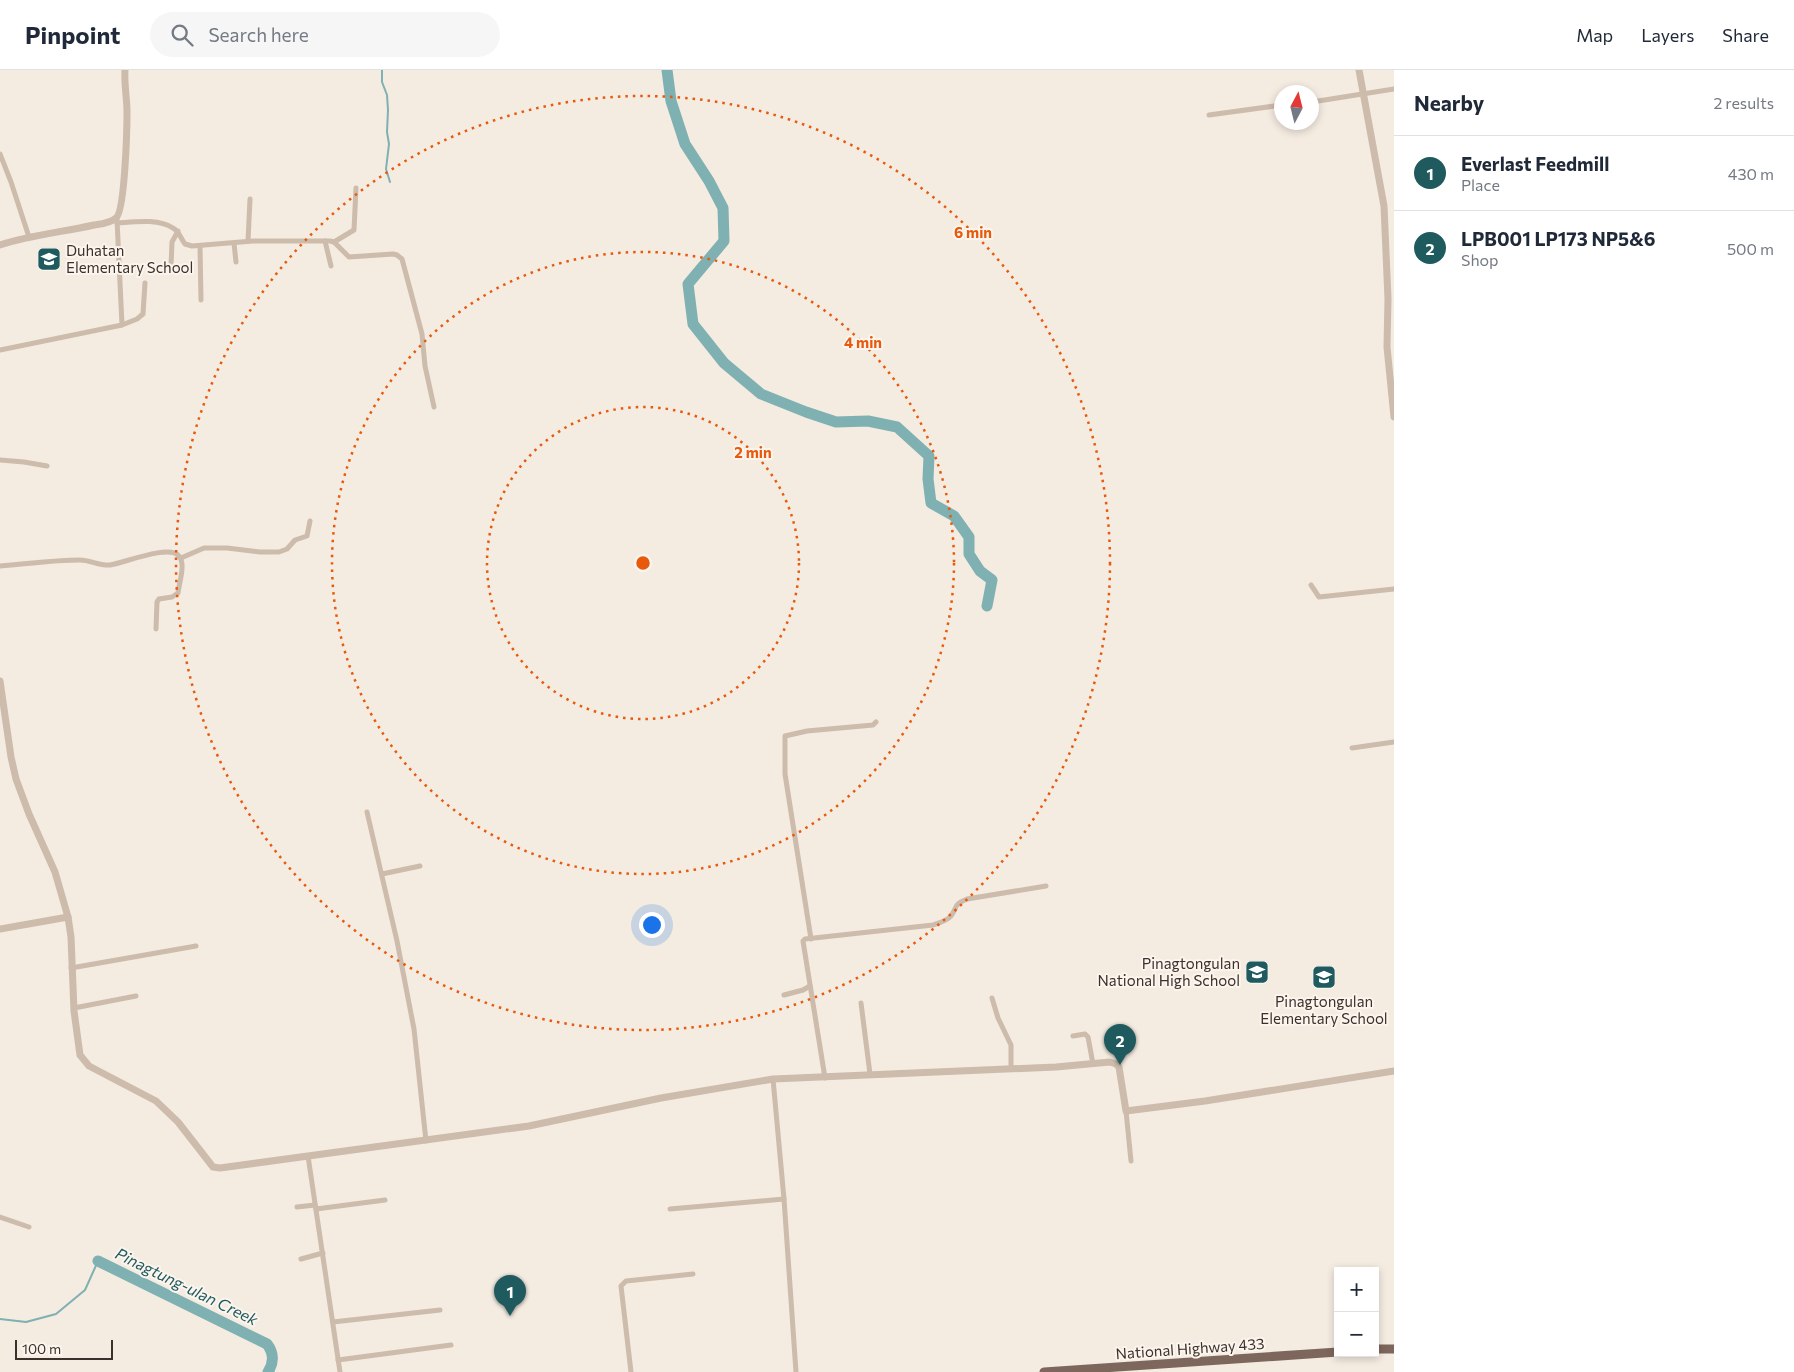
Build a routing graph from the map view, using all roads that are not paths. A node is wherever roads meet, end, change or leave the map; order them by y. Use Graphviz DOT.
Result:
graph roads {
  1 [pos="125,70"];
  2 [pos="1359,70"];
  3 [pos="1394,88"];
  4 [pos="1364,94"];
  5 [pos="1319,101"];
  6 [pos="1274,106"];
  7 [pos="1209,115"];
  8 [pos="0,154"];
  9 [pos="356,188"];
  10 [pos="250,199"];
  11 [pos="117,220"];
  12 [pos="178,231"];
  13 [pos="29,237"];
  14 [pos="248,241"];
  15 [pos="325,241"];
  16 [pos="334,242"];
  17 [pos="234,243"];
  18 [pos="0,245"];
  19 [pos="200,246"];
  20 [pos="236,262"];
  21 [pos="172,266"];
  22 [pos="330,266"];
  23 [pos="145,283"];
  24 [pos="201,300"];
  25 [pos="122,325"];
  26 [pos="0,350"];
  27 [pos="434,407"];
  28 [pos="1394,417"];
  29 [pos="0,460"];
  30 [pos="47,466"];
  31 [pos="310,521"];
  32 [pos="181,558"];
  33 [pos="0,566"];
  34 [pos="1311,585"];
  35 [pos="1394,589"];
  36 [pos="156,629"];
  37 [pos="0,681"];
  38 [pos="2,711"];
  39 [pos="876,722"];
  40 [pos="1394,742"];
  41 [pos="1352,748"];
  42 [pos="367,812"];
  43 [pos="420,866"];
  44 [pos="382,874"];
  45 [pos="1046,886"];
  46 [pos="68,917"];
  47 [pos="0,929"];
  48 [pos="811,939"];
  49 [pos="196,946"];
  50 [pos="71,968"];
  51 [pos="810,986"];
  52 [pos="784,995"];
  53 [pos="136,996"];
  54 [pos="992,998"];
  55 [pos="862,1003"];
  56 [pos="74,1008"];
  57 [pos="1073,1036"];
  58 [pos="1093,1064"];
  59 [pos="1011,1069"];
  60 [pos="1394,1071"];
  61 [pos="870,1074"];
  62 [pos="825,1078"];
  63 [pos="773,1079"];
  64 [pos="1126,1111"];
  65 [pos="426,1141"];
  66 [pos="308,1156"];
  67 [pos="1131,1161"];
  68 [pos="784,1199"];
  69 [pos="385,1200"];
  70 [pos="297,1207"];
  71 [pos="316,1207"];
  72 [pos="670,1209"];
  73 [pos="0,1217"];
  74 [pos="29,1227"];
  75 [pos="323,1253"];
  76 [pos="301,1259"];
  77 [pos="694,1274"];
  78 [pos="440,1310"];
  79 [pos="334,1322"];
  80 [pos="451,1345"];
  81 [pos="1394,1348"];
  82 [pos="1379,1350"];
  83 [pos="1334,1352"];
  84 [pos="338,1360"];
  85 [pos="340,1372"];
  86 [pos="631,1372"];
  87 [pos="796,1372"];
  88 [pos="1044,1372"];
  1 -- 11 [label="street"];
  2 -- 4 [label="street"];
  3 -- 4 [label="street"];
  4 -- 5 [label="street"];
  4 -- 28 [label="street"];
  6 -- 7 [label="street"];
  8 -- 13 [label="street"];
  9 -- 16 [label="street"];
  10 -- 14 [label="street"];
  11 -- 12 [label="street"];
  11 -- 13 [label="street"];
  11 -- 25 [label="street"];
  12 -- 19 [label="street"];
  12 -- 21 [label="street"];
  13 -- 18 [label="street"];
  14 -- 15 [label="street"];
  14 -- 17 [label="street"];
  15 -- 16 [label="street"];
  15 -- 22 [label="street"];
  16 -- 27 [label="street"];
  17 -- 19 [label="street"];
  17 -- 20 [label="street"];
  19 -- 24 [label="street"];
  23 -- 25 [label="street"];
  25 -- 26 [label="street"];
  29 -- 30 [label="street"];
  31 -- 32 [label="street"];
  32 -- 33 [label="street"];
  32 -- 36 [label="street"];
  34 -- 35 [label="street"];
  37 -- 38 [label="street"];
  38 -- 46 [label="street"];
  39 -- 48 [label="street"];
  40 -- 41 [label="street"];
  42 -- 44 [label="street"];
  43 -- 44 [label="street"];
  44 -- 65 [label="street"];
  45 -- 48 [label="street"];
  46 -- 47 [label="street"];
  46 -- 50 [label="street"];
  48 -- 51 [label="street"];
  49 -- 50 [label="street"];
  50 -- 56 [label="street"];
  51 -- 52 [label="street"];
  51 -- 62 [label="street"];
  53 -- 56 [label="street"];
  54 -- 59 [label="street"];
  55 -- 61 [label="street"];
  56 -- 66 [label="street"];
  57 -- 58 [label="street"];
  58 -- 59 [label="street"];
  58 -- 64 [label="street"];
  59 -- 61 [label="street"];
  60 -- 64 [label="street"];
  61 -- 62 [label="street"];
  62 -- 63 [label="street"];
  63 -- 65 [label="street"];
  63 -- 68 [label="street"];
  64 -- 67 [label="street"];
  65 -- 66 [label="street"];
  66 -- 71 [label="street"];
  68 -- 72 [label="street"];
  68 -- 87 [label="street"];
  69 -- 71 [label="street"];
  70 -- 71 [label="street"];
  71 -- 75 [label="street"];
  73 -- 74 [label="street"];
  75 -- 76 [label="street"];
  75 -- 79 [label="street"];
  77 -- 86 [label="street"];
  78 -- 79 [label="street"];
  79 -- 84 [label="street"];
  80 -- 84 [label="street"];
  81 -- 82 [label="main road"];
  83 -- 88 [label="main road, National Highway 433"];
  84 -- 85 [label="street"];
}
